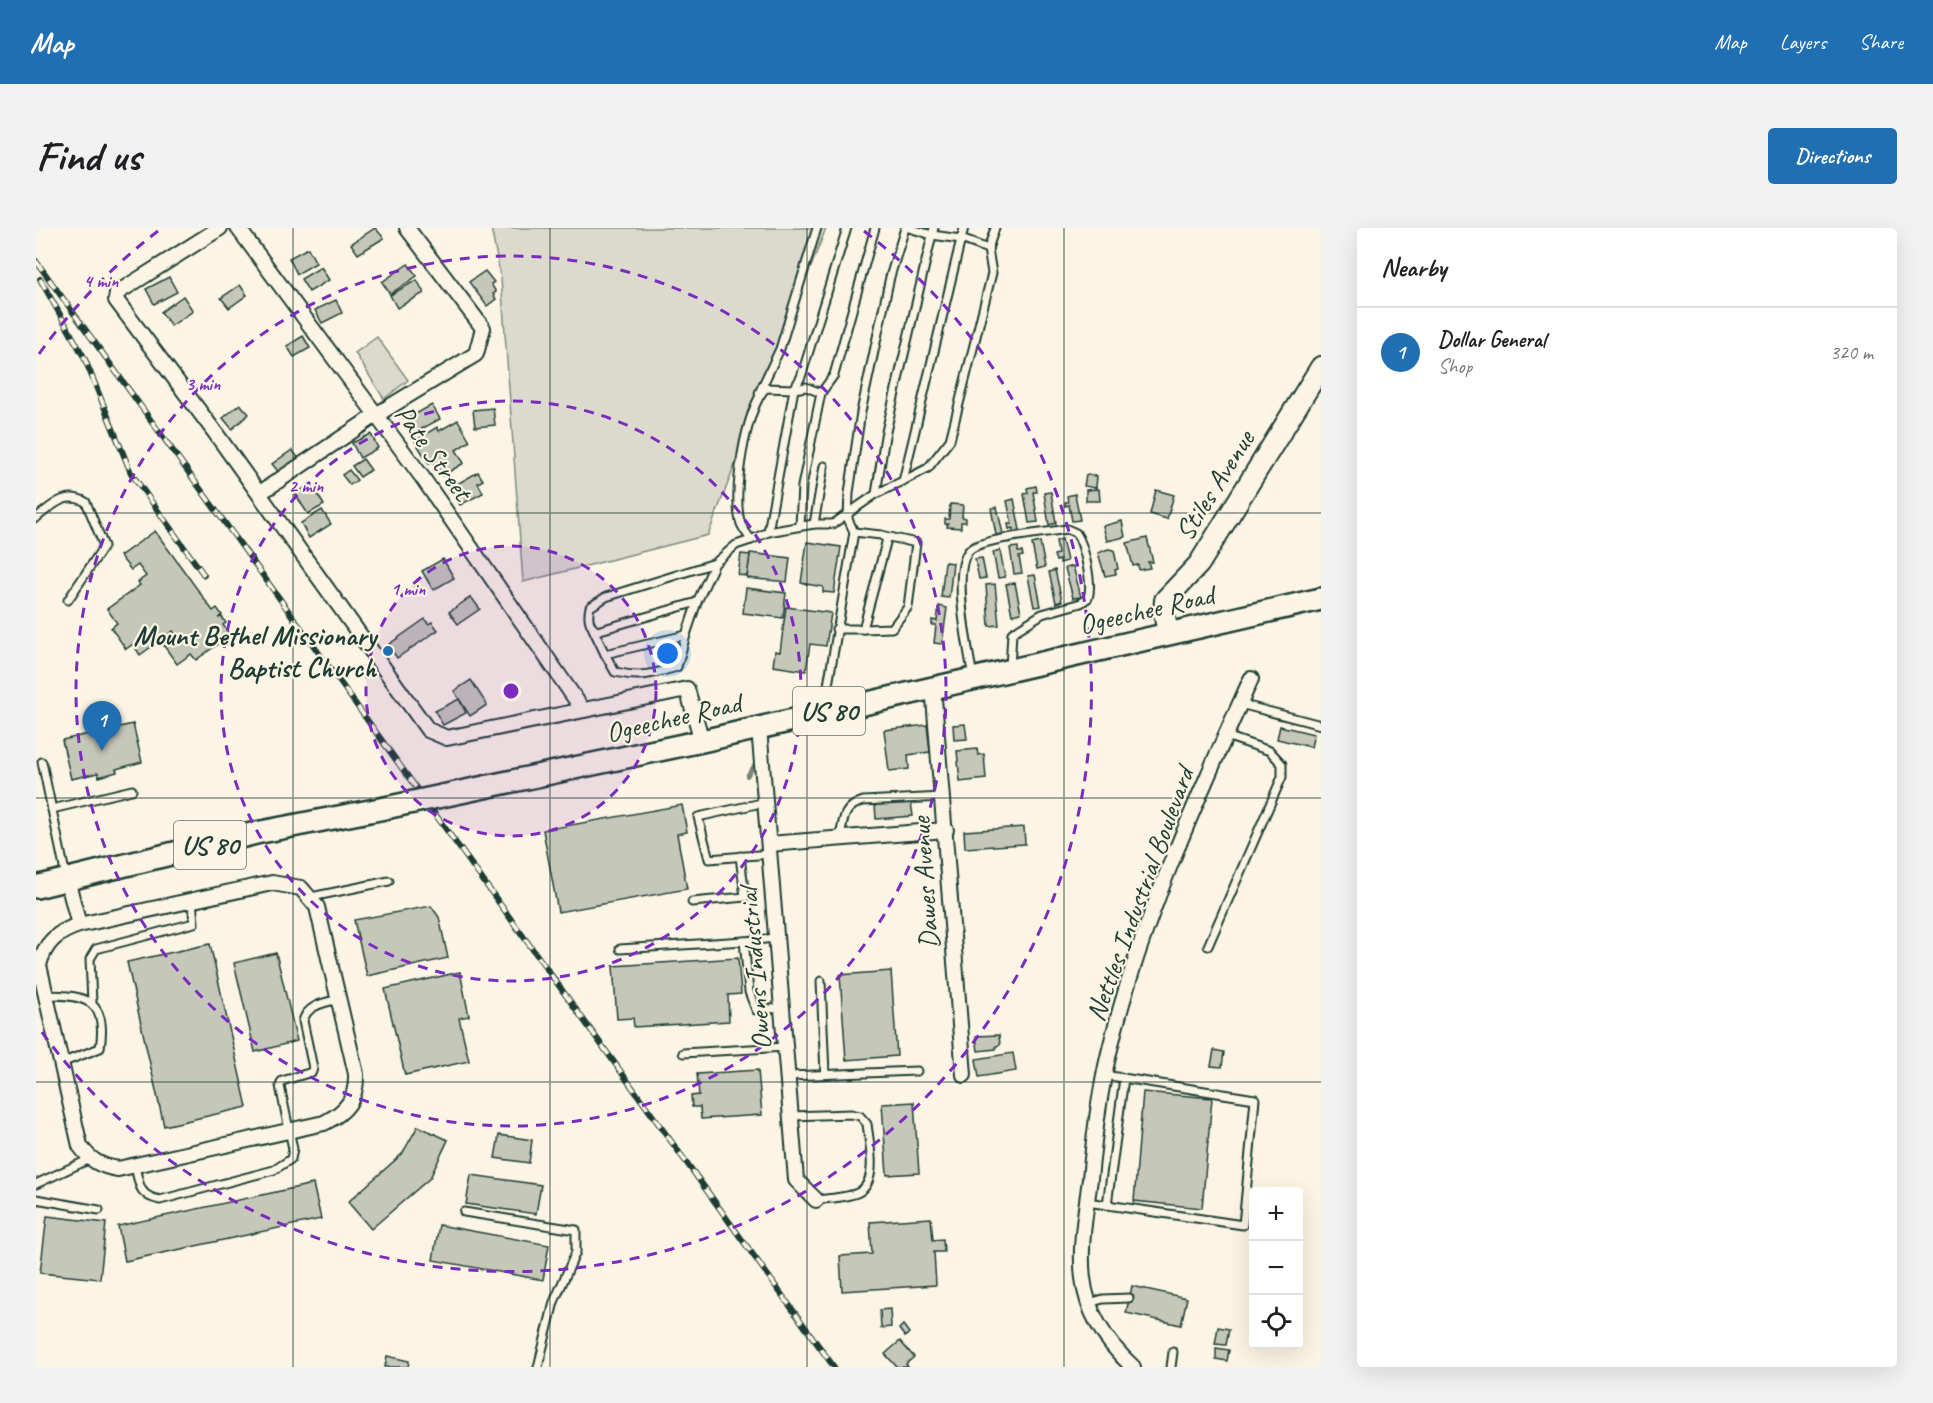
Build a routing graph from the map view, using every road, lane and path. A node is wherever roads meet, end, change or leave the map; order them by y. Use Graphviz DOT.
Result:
graph roads {
  1 [pos="220,228"];
  2 [pos="238,228"];
  3 [pos="407,228"];
  4 [pos="817,228"];
  5 [pos="848,228"];
  6 [pos="875,228"];
  7 [pos="907,228"];
  8 [pos="964,228"];
  9 [pos="995,228"];
  10 [pos="933,232"];
  11 [pos="961,239"];
  12 [pos="988,249"];
  13 [pos="1321,367"];
  14 [pos="794,389"];
  15 [pos="821,393"];
  16 [pos="758,395"];
  17 [pos="376,415"];
  18 [pos="824,466"];
  19 [pos="903,481"];
  20 [pos="260,493"];
  21 [pos="876,495"];
  22 [pos="848,514"];
  23 [pos="36,518"];
  24 [pos="814,524"];
  25 [pos="800,526"];
  26 [pos="768,532"];
  27 [pos="854,532"];
  28 [pos="881,535"];
  29 [pos="751,540"];
  30 [pos="715,563"];
  31 [pos="1321,599"];
  32 [pos="68,600"];
  33 [pos="697,602"];
  34 [pos="593,629"];
  35 [pos="836,629"];
  36 [pos="863,629"];
  37 [pos="1168,633"];
  38 [pos="686,635"];
  39 [pos="605,654"];
  40 [pos="1010,668"];
  41 [pos="973,677"];
  42 [pos="1251,680"];
  43 [pos="933,686"];
  44 [pos="1240,704"];
  45 [pos="583,710"];
  46 [pos="824,712"];
  47 [pos="1321,725"];
  48 [pos="759,727"];
  49 [pos="1226,736"];
  50 [pos="702,741"];
  51 [pos="42,762"];
  52 [pos="132,790"];
  53 [pos="943,797"];
  54 [pos="766,802"];
  55 [pos="52,809"];
  56 [pos="946,830"];
  57 [pos="840,839"];
  58 [pos="770,849"];
  59 [pos="740,856"];
  60 [pos="67,879"];
  61 [pos="389,881"];
  62 [pos="36,887"];
  63 [pos="311,897"];
  64 [pos="192,900"];
  65 [pos="692,902"];
  66 [pos="79,925"];
  67 [pos="777,938"];
  68 [pos="744,941"];
  69 [pos="1208,946"];
  70 [pos="620,949"];
  71 [pos="37,965"];
  72 [pos="821,981"];
  73 [pos="46,995"];
  74 [pos="339,999"];
  75 [pos="92,1002"];
  76 [pos="782,1008"];
  77 [pos="786,1047"];
  78 [pos="683,1053"];
  79 [pos="61,1063"];
  80 [pos="917,1071"];
  81 [pos="825,1074"];
  82 [pos="964,1075"];
  83 [pos="1104,1075"];
  84 [pos="788,1076"];
  85 [pos="1124,1078"];
  86 [pos="791,1116"];
  87 [pos="288,1131"];
  88 [pos="90,1159"];
  89 [pos="135,1165"];
  90 [pos="36,1184"];
  91 [pos="36,1199"];
  92 [pos="816,1200"];
  93 [pos="1087,1202"];
  94 [pos="1107,1205"];
  95 [pos="99,1210"];
  96 [pos="464,1212"];
  97 [pos="1129,1298"];
  98 [pos="1089,1303"];
  99 [pos="1173,1352"];
  100 [pos="538,1367"];
  101 [pos="1133,1367"];
  102 [pos="1171,1367"];
  1 -- 20 [label="street"];
  2 -- 17 [label="street, Pate Street"];
  3 -- 17 [label="street"];
  4 -- 16 [label="lane"];
  5 -- 14 [label="lane"];
  6 -- 15 [label="lane"];
  7 -- 10 [label="lane"];
  7 -- 22 [label="lane"];
  8 -- 11 [label="lane"];
  9 -- 12 [label="lane"];
  10 -- 11 [label="lane"];
  10 -- 21 [label="lane"];
  11 -- 12 [label="lane"];
  11 -- 19 [label="lane"];
  12 -- 19 [label="lane"];
  13 -- 37 [label="street, Stiles Avenue"];
  14 -- 15 [label="lane"];
  14 -- 16 [label="lane"];
  14 -- 26 [label="lane"];
  15 -- 25 [label="lane"];
  16 -- 29 [label="lane"];
  17 -- 20 [label="street"];
  17 -- 45 [label="street, Pate Street"];
  18 -- 24 [label="lane"];
  19 -- 21 [label="lane"];
  20 -- 45 [label="street"];
  21 -- 22 [label="lane"];
  22 -- 24 [label="lane"];
  22 -- 27 [label="lane"];
  23 -- 32 [label="lane"];
  24 -- 25 [label="lane"];
  25 -- 26 [label="lane"];
  26 -- 29 [label="lane"];
  27 -- 28 [label="lane"];
  27 -- 35 [label="lane"];
  28 -- 36 [label="lane"];
  28 -- 36 [label="lane"];
  29 -- 30 [label="lane"];
  30 -- 33 [label="lane"];
  30 -- 34 [label="lane"];
  31 -- 37 [label="main road, Ogeechee Road / US 80"];
  33 -- 34 [label="lane"];
  33 -- 38 [label="lane"];
  34 -- 39 [label="lane"];
  35 -- 36 [label="lane"];
  35 -- 46 [label="lane"];
  37 -- 40 [label="main road, Ogeechee Road / US 80"];
  38 -- 39 [label="lane"];
  38 -- 39 [label="lane"];
  40 -- 41 [label="main road, Ogeechee Road / US 80"];
  40 -- 41 [label="lane"];
  41 -- 43 [label="main road, Ogeechee Road / US 80"];
  42 -- 44 [label="street, Nettles Industrial Boulevard"];
  43 -- 46 [label="main road, Ogeechee Road / US 80"];
  43 -- 53 [label="street, Dawes Avenue"];
  44 -- 47 [label="lane"];
  44 -- 49 [label="street, Nettles Industrial Boulevard"];
  45 -- 50 [label="street"];
  46 -- 48 [label="main road, Ogeechee Road / US 80"];
  48 -- 50 [label="main road, Ogeechee Road / US 80"];
  48 -- 54 [label="street, Owens Industrial"];
  49 -- 69 [label="lane"];
  49 -- 83 [label="street, Nettles Industrial Boulevard"];
  50 -- 60 [label="main road, Ogeechee Road / US 80, bridge"];
  51 -- 55 [label="lane"];
  52 -- 55 [label="lane"];
  53 -- 56 [label="street, Dawes Avenue"];
  53 -- 57 [label="lane"];
  54 -- 58 [label="street, Owens Industrial"];
  54 -- 59 [label="lane"];
  55 -- 60 [label="lane"];
  56 -- 57 [label="street"];
  56 -- 82 [label="street, Dawes Avenue"];
  57 -- 58 [label="street"];
  58 -- 59 [label="lane"];
  58 -- 67 [label="street, Owens Industrial"];
  59 -- 65 [label="lane"];
  60 -- 62 [label="main road, Ogeechee Road / US 80"];
  60 -- 66 [label="street"];
  61 -- 63 [label="lane"];
  63 -- 64 [label="street"];
  63 -- 74 [label="street"];
  64 -- 66 [label="street"];
  64 -- 75 [label="lane"];
  66 -- 71 [label="street"];
  67 -- 68 [label="lane"];
  67 -- 76 [label="street, Owens Industrial"];
  68 -- 70 [label="lane"];
  68 -- 76 [label="lane"];
  71 -- 73 [label="street"];
  72 -- 81 [label="lane"];
  73 -- 75 [label="lane"];
  73 -- 79 [label="street"];
  74 -- 87 [label="street"];
  74 -- 87 [label="lane"];
  75 -- 79 [label="lane"];
  76 -- 77 [label="street, Owens Industrial"];
  77 -- 78 [label="lane"];
  77 -- 84 [label="street, Owens Industrial"];
  79 -- 88 [label="street"];
  80 -- 81 [label="lane"];
  81 -- 84 [label="lane"];
  83 -- 85 [label="lane"];
  83 -- 93 [label="street, Nettles Industrial Boulevard"];
  84 -- 86 [label="street, Owens Industrial"];
  85 -- 94 [label="lane"];
  85 -- 94 [label="lane"];
  86 -- 92 [label="street, Owens Industrial"];
  86 -- 92 [label="lane"];
  87 -- 89 [label="street"];
  87 -- 89 [label="lane"];
  88 -- 89 [label="street"];
  88 -- 90 [label="lane"];
  91 -- 95 [label="lane"];
  93 -- 94 [label="lane"];
  93 -- 98 [label="street, Nettles Industrial Boulevard"];
  96 -- 100 [label="lane"];
  97 -- 98 [label="lane"];
  98 -- 101 [label="street, Nettles Industrial Boulevard"];
  99 -- 102 [label="lane"];
}
